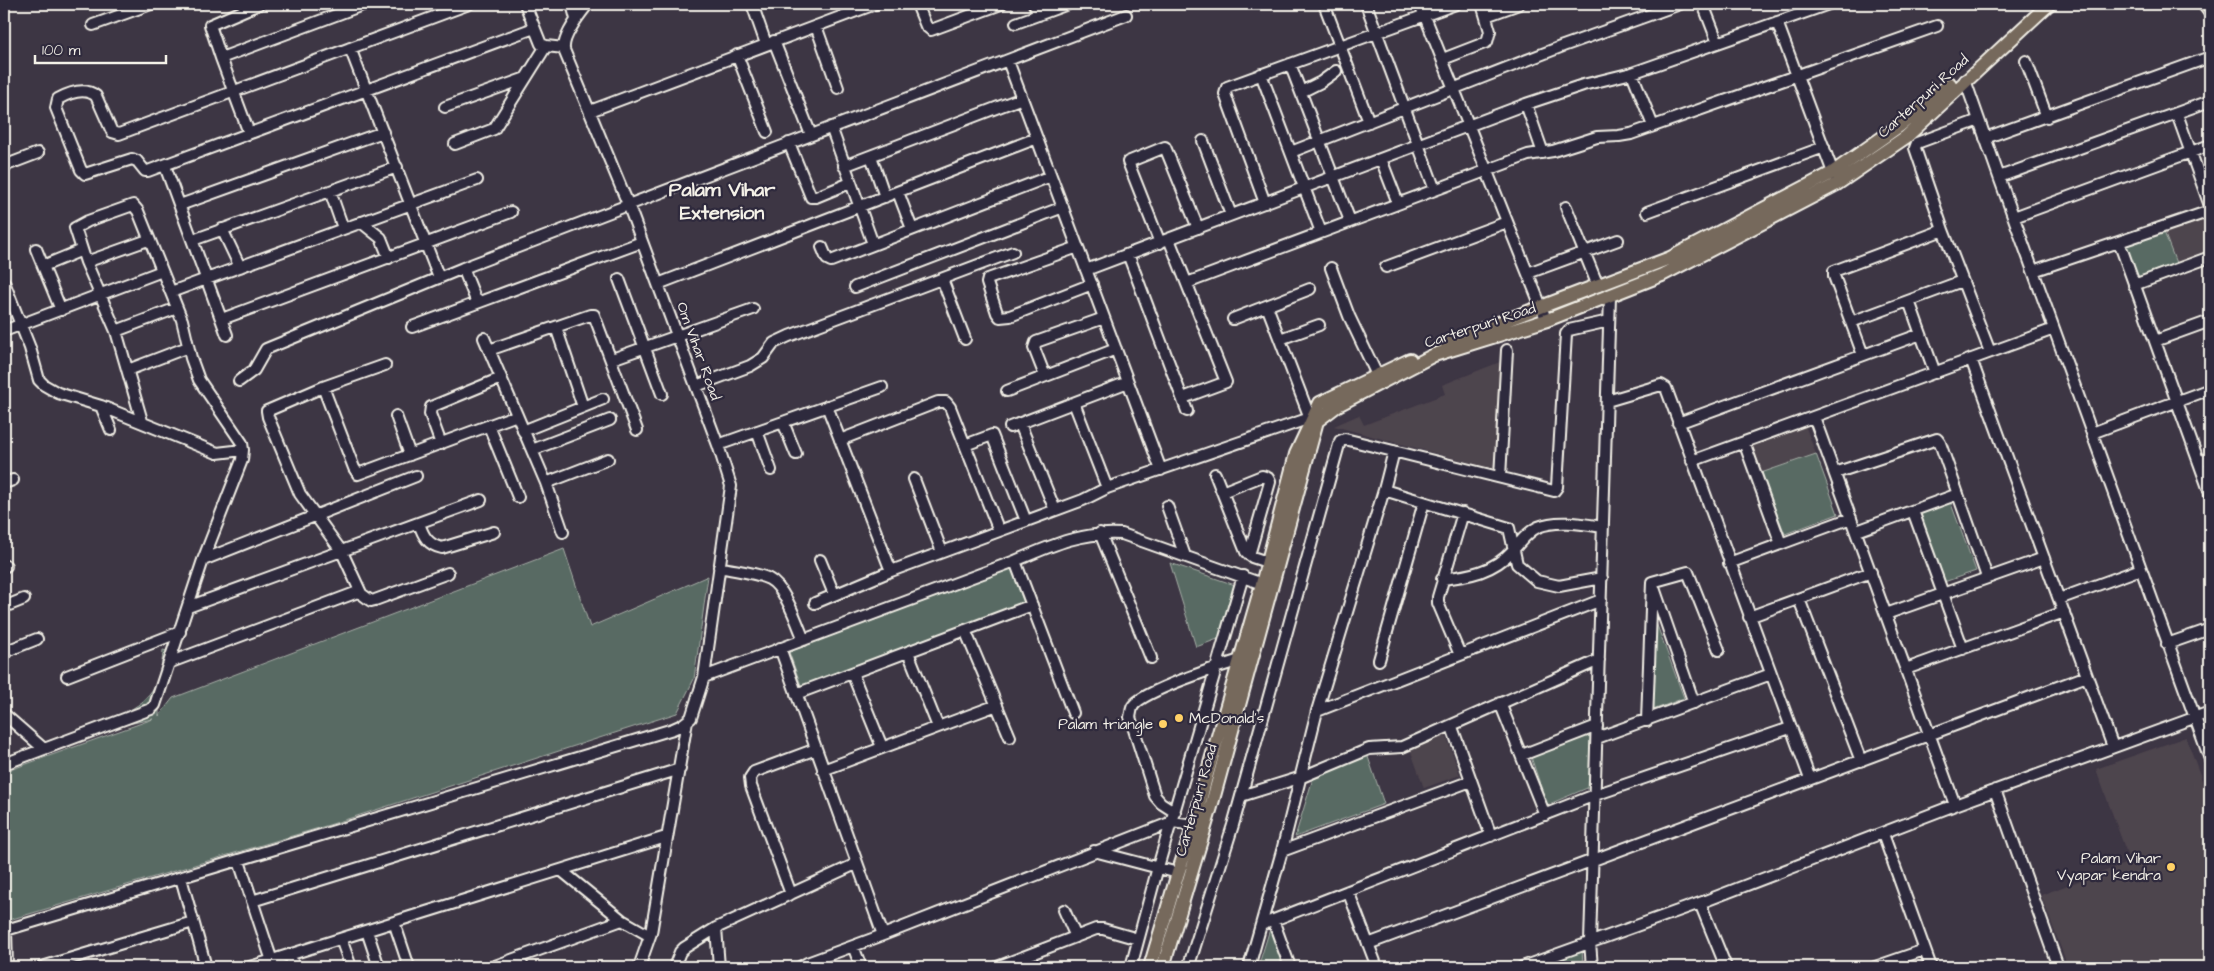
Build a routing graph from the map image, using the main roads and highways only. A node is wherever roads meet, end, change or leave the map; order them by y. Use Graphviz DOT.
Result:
graph roads {
  1 [pos="2037,4"];
  2 [pos="2049,4"];
  3 [pos="2204,4"];
  4 [pos="2210,12"];
  5 [pos="1898,126"];
  6 [pos="1908,135"];
  7 [pos="1835,178"];
  8 [pos="1544,314"];
  9 [pos="1267,586"];
  10 [pos="1150,967"];
  11 [pos="1163,967"];
  1 -- 5 [label="main road, Carterpuri Road"];
  2 -- 6 [label="main road, Carterpuri Road"];
  3 -- 4 [label="main road"];
  5 -- 6 [label="main road"];
  5 -- 7 [label="main road, Carterpuri Road"];
  6 -- 7 [label="main road, Carterpuri Road"];
  7 -- 8 [label="main road, Carterpuri Road"];
  7 -- 8 [label="main road, Carterpuri Road"];
  8 -- 9 [label="main road, Carterpuri Road"];
  9 -- 10 [label="main road, Carterpuri Road"];
  9 -- 11 [label="main road, Carterpuri Road"];
}
